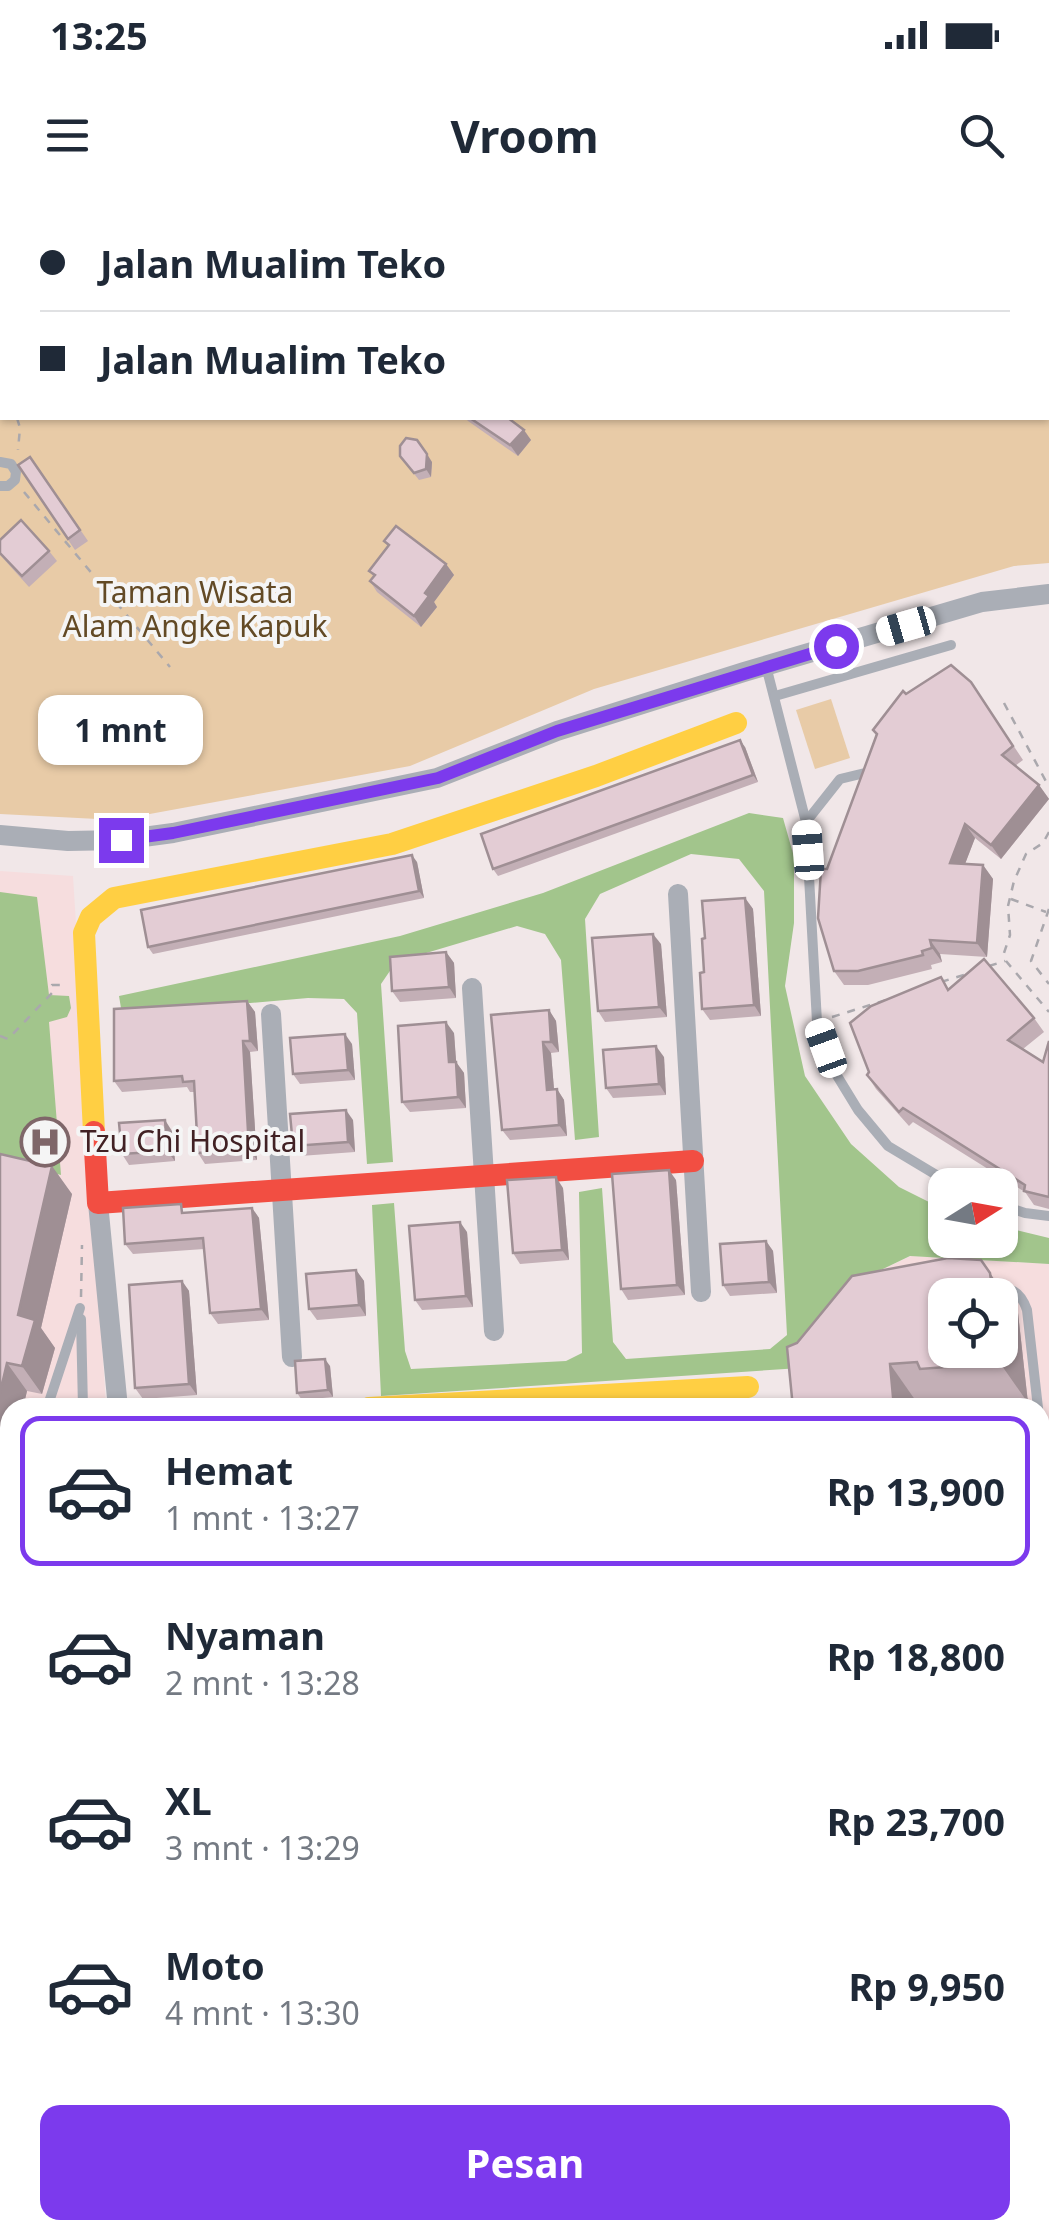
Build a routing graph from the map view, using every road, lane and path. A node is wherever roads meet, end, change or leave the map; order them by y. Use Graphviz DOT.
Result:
graph roads {
  1 [pos="16,420"];
  2 [pos="6,463"];
  3 [pos="14,480"];
  4 [pos="0,486"];
  5 [pos="1049,594"];
  6 [pos="950,645"];
  7 [pos="766,666"];
  8 [pos="170,667"];
  9 [pos="775,696"];
  10 [pos="1004,703"];
  11 [pos="736,723"];
  12 [pos="870,772"];
  13 [pos="1049,787"];
  14 [pos="806,822"];
  15 [pos="1049,832"];
  16 [pos="0,836"];
  17 [pos="678,894"];
  18 [pos="1010,898"];
  19 [pos="1048,911"];
  20 [pos="1006,961"];
  21 [pos="988,967"];
  22 [pos="968,973"];
  23 [pos="1049,984"];
  24 [pos="931,985"];
  25 [pos="472,988"];
  26 [pos="52,993"];
  27 [pos="893,998"];
  28 [pos="1049,1012"];
  29 [pos="270,1014"];
  30 [pos="817,1022"];
  31 [pos="0,1036"];
  32 [pos="693,1160"];
  33 [pos="928,1170"];
  34 [pos="484,1175"];
  35 [pos="280,1190"];
  36 [pos="98,1203"];
  37 [pos="1018,1211"];
  38 [pos="1049,1216"];
  39 [pos="700,1292"];
  40 [pos="1018,1295"];
  41 [pos="494,1331"];
  42 [pos="292,1357"];
  43 [pos="748,1387"];
  44 [pos="50,1398"];
  45 [pos="83,1398"];
  46 [pos="117,1398"];
  47 [pos="549,1398"];
  48 [pos="1037,1398"];
  1 -- 2 [label="path"];
  2 -- 3 [label="lane"];
  3 -- 4 [label="lane"];
  3 -- 8 [label="path"];
  5 -- 7 [label="street"];
  6 -- 9 [label="lane"];
  7 -- 9 [label="lane"];
  7 -- 16 [label="street"];
  9 -- 14 [label="lane"];
  10 -- 13 [label="path"];
  11 -- 36 [label="street"];
  12 -- 14 [label="lane"];
  14 -- 30 [label="lane"];
  15 -- 18 [label="path"];
  17 -- 32 [label="street"];
  18 -- 19 [label="path"];
  18 -- 20 [label="path"];
  19 -- 23 [label="path"];
  20 -- 21 [label="path"];
  20 -- 28 [label="path"];
  22 -- 24 [label="path"];
  25 -- 34 [label="street"];
  26 -- 31 [label="path"];
  27 -- 30 [label="path"];
  29 -- 35 [label="street"];
  30 -- 33 [label="lane"];
  32 -- 34 [label="street"];
  32 -- 39 [label="street"];
  34 -- 35 [label="street"];
  34 -- 41 [label="street"];
  35 -- 36 [label="street"];
  35 -- 42 [label="street"];
  36 -- 46 [label="street"];
  37 -- 38 [label="lane"];
  40 -- 48 [label="lane"];
  43 -- 47 [label="street"];
  44 -- 45 [label="lane"];
}
